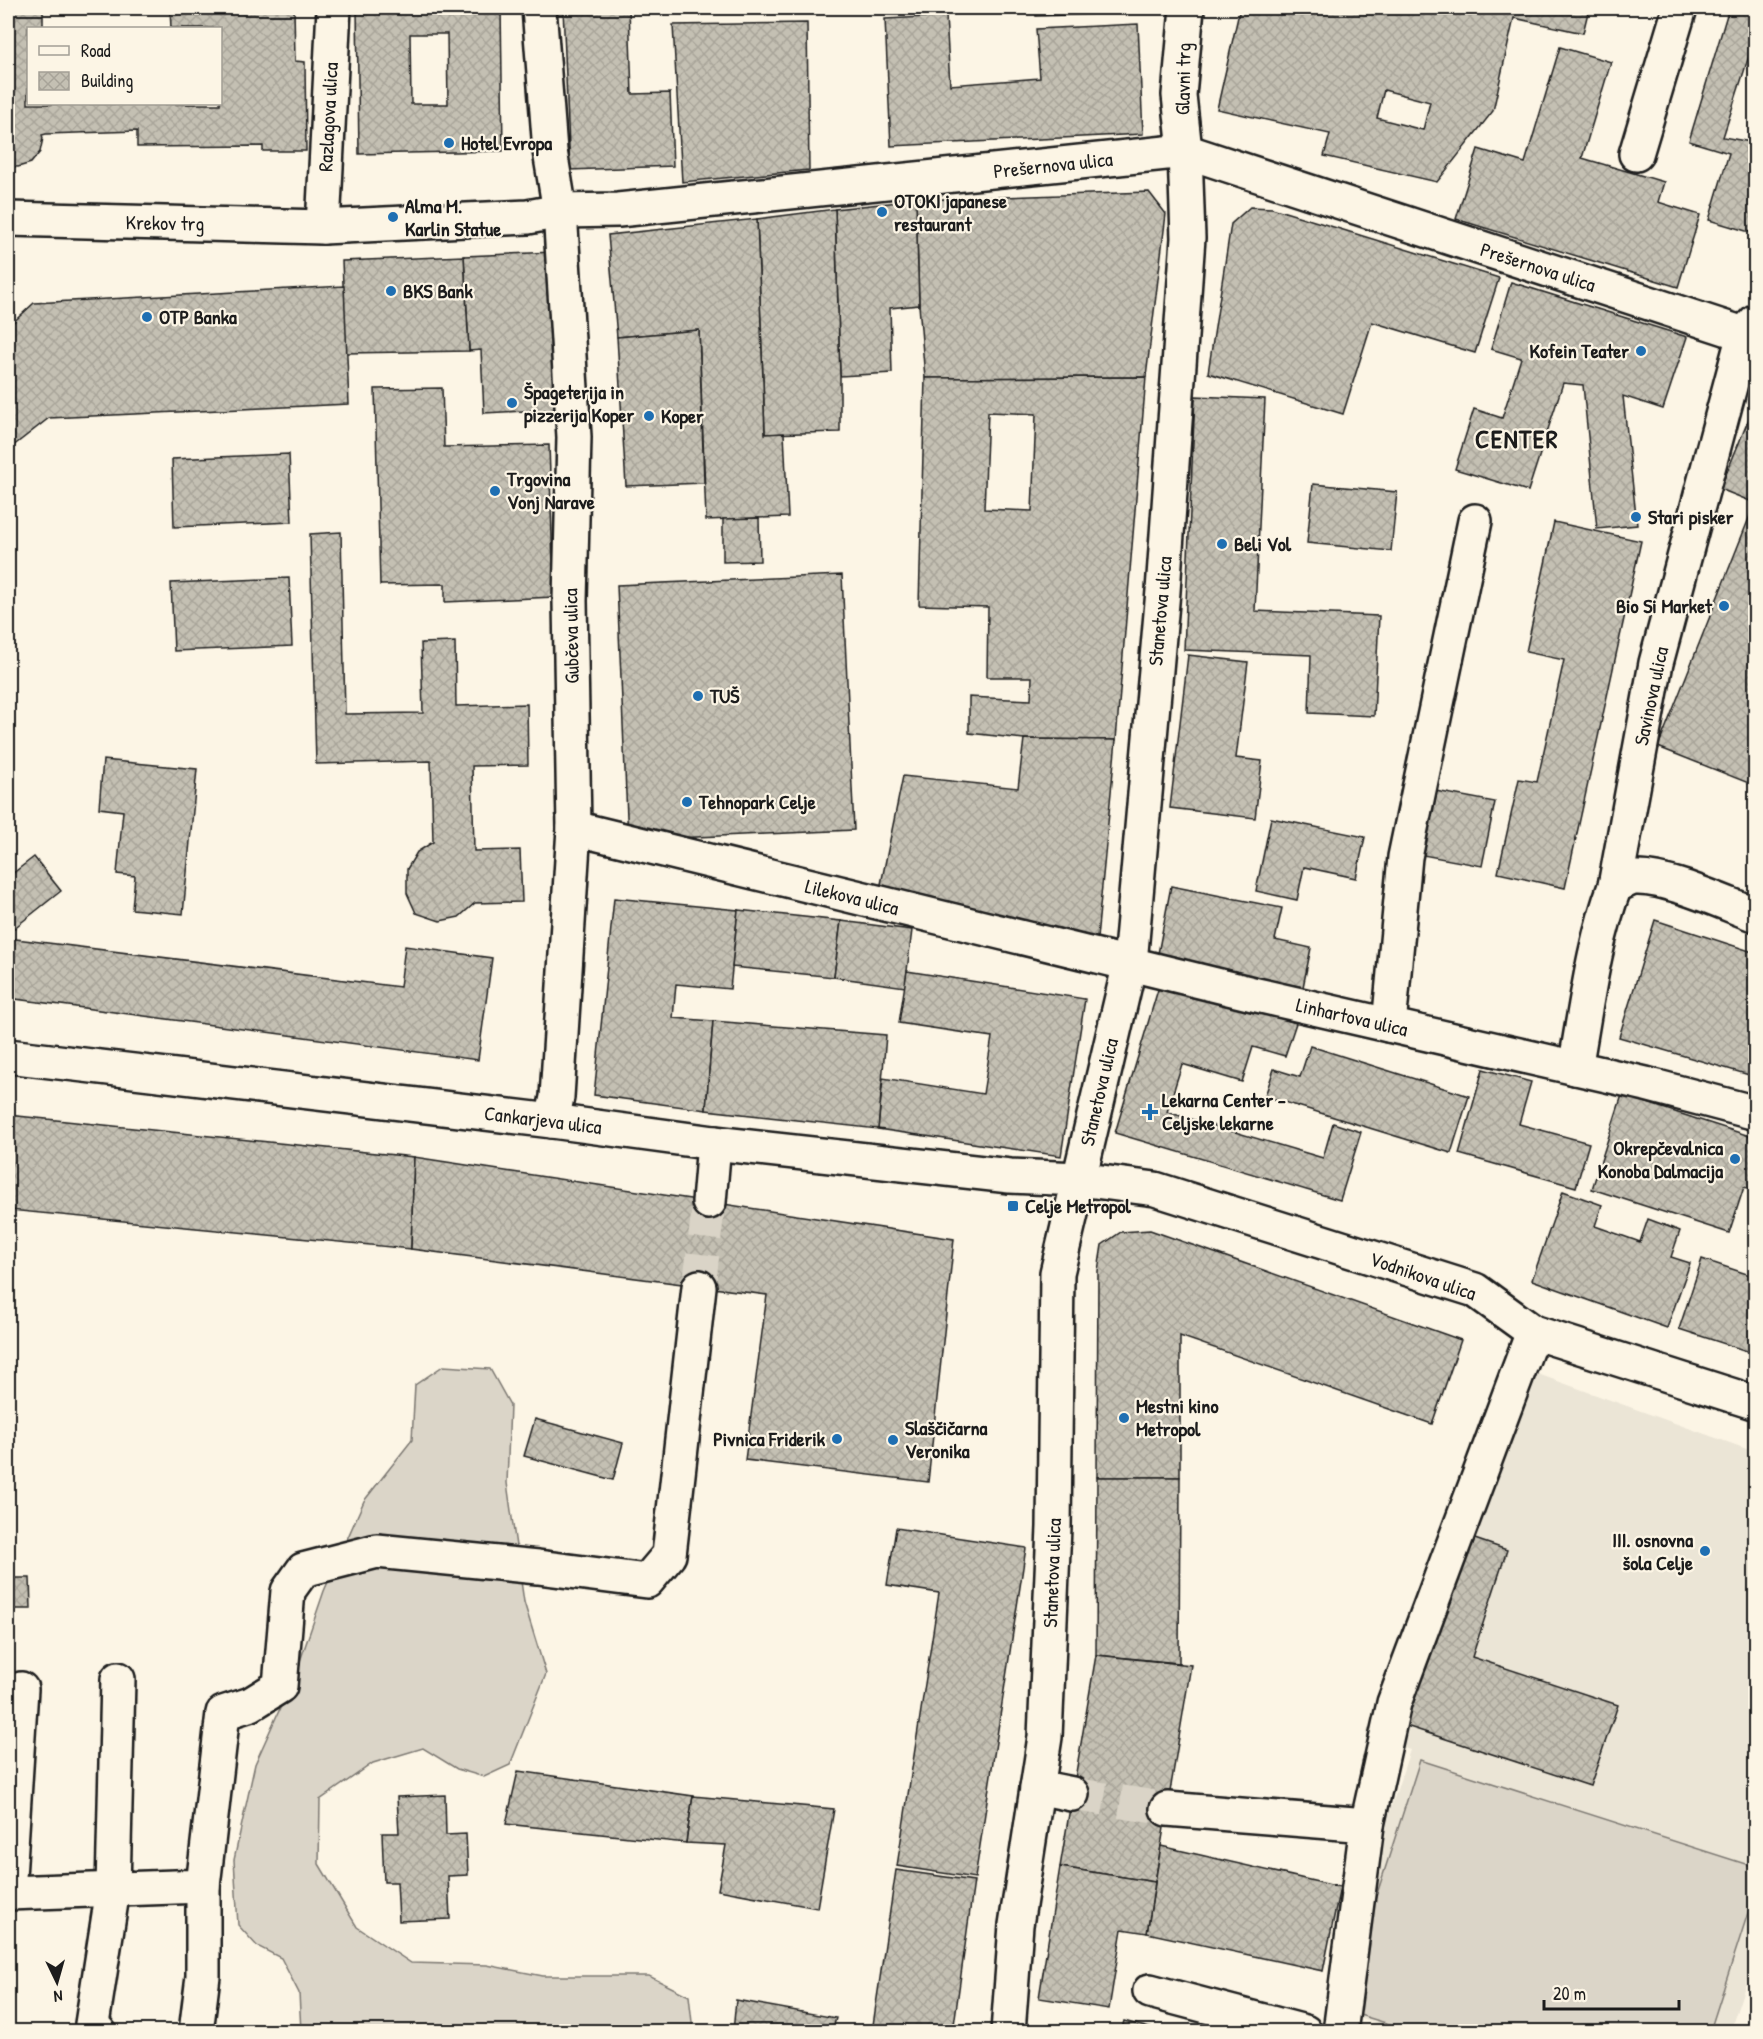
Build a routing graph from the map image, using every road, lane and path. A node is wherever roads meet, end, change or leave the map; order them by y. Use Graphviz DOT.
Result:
graph roads {
  1 [pos="334,8"];
  2 [pos="539,8"];
  3 [pos="1187,8"];
  4 [pos="1680,8"];
  5 [pos="1185,151"];
  6 [pos="1636,154"];
  7 [pos="560,211"];
  8 [pos="8,219"];
  9 [pos="323,227"];
  10 [pos="1752,331"];
  11 [pos="1475,520"];
  12 [pos="574,828"];
  13 [pos="1614,886"];
  14 [pos="1755,915"];
  15 [pos="1130,963"];
  16 [pos="1389,1025"];
  17 [pos="8,1056"];
  18 [pos="1575,1068"];
  19 [pos="1755,1113"];
  20 [pos="552,1121"];
  21 [pos="714,1143"];
  22 [pos="1079,1179"];
  23 [pos="709,1202"];
  24 [pos="699,1287"];
  25 [pos="1533,1332"];
  26 [pos="1755,1403"];
  27 [pos="118,1679"];
  28 [pos="21,1689"];
  29 [pos="1037,1787"];
  30 [pos="1072,1794"];
  31 [pos="1167,1809"];
  32 [pos="1367,1825"];
  33 [pos="203,1886"];
  34 [pos="113,1889"];
  35 [pos="8,1893"];
  36 [pos="1150,1991"];
  37 [pos="99,2031"];
  38 [pos="196,2031"];
  39 [pos="1008,2031"];
  40 [pos="1305,2031"];
  41 [pos="1340,2031"];
  1 -- 9 [label="street, Razlagova ulica"];
  2 -- 7 [label="street, Gubčeva ulica"];
  3 -- 5 [label="street, Glavni trg"];
  4 -- 6 [label="street"];
  5 -- 7 [label="street, Prešernova ulica"];
  5 -- 10 [label="street, Prešernova ulica"];
  5 -- 15 [label="street, Stanetova ulica"];
  7 -- 9 [label="street, Prešernova ulica"];
  7 -- 12 [label="street, Gubčeva ulica"];
  8 -- 9 [label="street, Krekov trg"];
  10 -- 13 [label="street, Savinova ulica"];
  11 -- 16 [label="street"];
  12 -- 15 [label="street, Lilekova ulica"];
  12 -- 20 [label="street, Gubčeva ulica"];
  13 -- 14 [label="street"];
  13 -- 18 [label="street"];
  15 -- 16 [label="street, Linhartova ulica"];
  15 -- 22 [label="street, Stanetova ulica"];
  16 -- 18 [label="street, Linhartova ulica"];
  17 -- 20 [label="street, Cankarjeva ulica"];
  18 -- 19 [label="street, Linhartova ulica"];
  20 -- 21 [label="street, Cankarjeva ulica"];
  21 -- 22 [label="street, Cankarjeva ulica"];
  21 -- 23 [label="street"];
  22 -- 25 [label="street, Vodnikova ulica"];
  22 -- 29 [label="street, Stanetova ulica"];
  24 -- 33 [label="street"];
  25 -- 26 [label="street, Vodnikova ulica"];
  25 -- 32 [label="street"];
  27 -- 34 [label="street"];
  28 -- 35 [label="street"];
  29 -- 30 [label="street"];
  29 -- 39 [label="street, Stanetova ulica"];
  31 -- 32 [label="street"];
  32 -- 41 [label="street"];
  33 -- 34 [label="street"];
  33 -- 38 [label="street"];
  34 -- 35 [label="street"];
  34 -- 37 [label="street"];
  36 -- 40 [label="street"];
}
